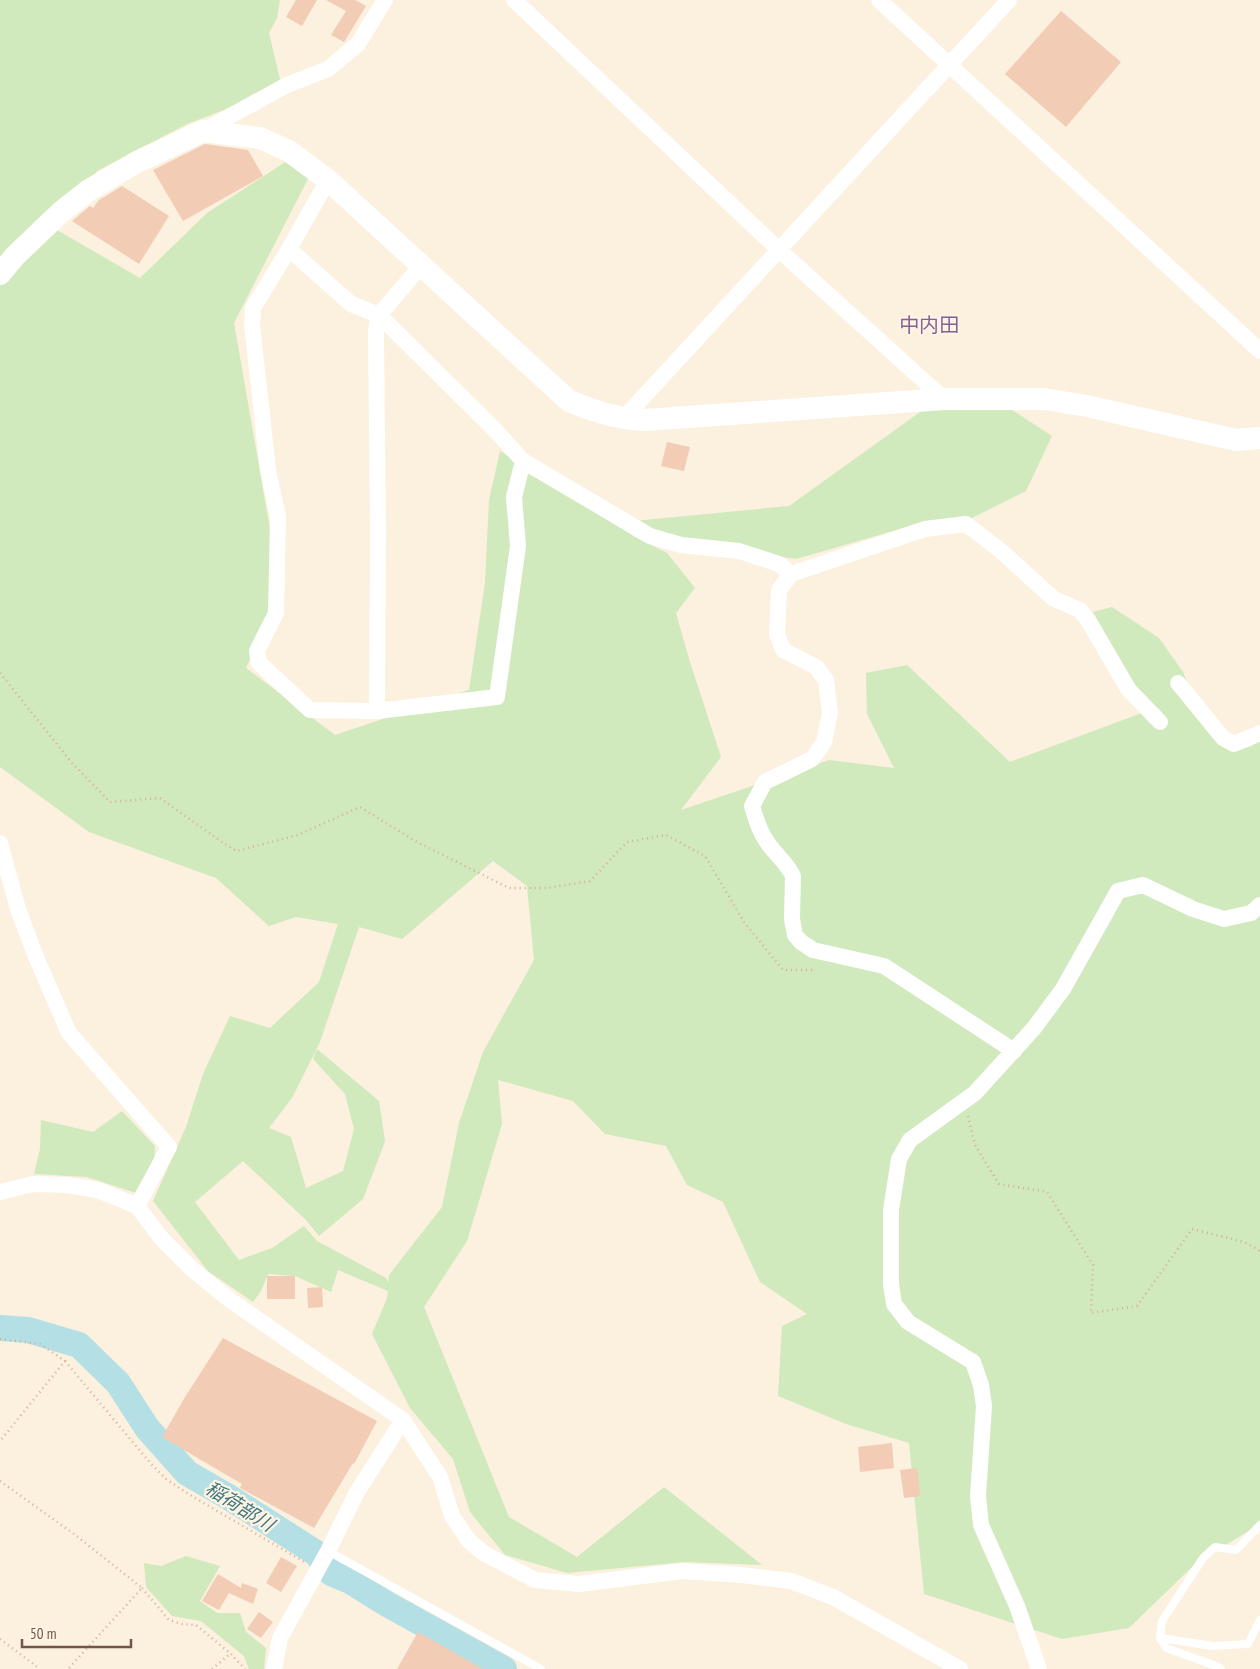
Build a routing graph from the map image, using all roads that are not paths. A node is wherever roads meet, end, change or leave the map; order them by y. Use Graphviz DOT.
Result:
graph roads {
  1 [pos="385,0"];
  2 [pos="514,0"];
  3 [pos="879,0"];
  4 [pos="1009,0"];
  5 [pos="949,65"];
  6 [pos="204,131"];
  7 [pos="328,180"];
  8 [pos="289,249"];
  9 [pos="779,250"];
  10 [pos="421,266"];
  11 [pos="0,274"];
  12 [pos="378,316"];
  13 [pos="1260,352"];
  14 [pos="944,399"];
  15 [pos="623,419"];
  16 [pos="1260,438"];
  17 [pos="524,461"];
  18 [pos="791,574"];
  19 [pos="1178,683"];
  20 [pos="377,711"];
  21 [pos="1160,722"];
  22 [pos="1260,733"];
  23 [pos="1,850"];
  24 [pos="1260,905"];
  25 [pos="1014,1051"];
  26 [pos="0,1192"];
  27 [pos="137,1206"];
  28 [pos="403,1420"];
  29 [pos="1260,1525"];
  30 [pos="328,1551"];
  31 [pos="1260,1620"];
  32 [pos="1160,1638"];
  33 [pos="274,1669"];
  34 [pos="541,1669"];
  35 [pos="960,1669"];
  36 [pos="1039,1669"];
  37 [pos="1221,1669"];
  1 -- 6 [label="street"];
  2 -- 9 [label="street"];
  3 -- 5 [label="street"];
  4 -- 5 [label="street"];
  5 -- 9 [label="street"];
  5 -- 13 [label="street"];
  6 -- 7 [label="street"];
  6 -- 11 [label="street"];
  7 -- 8 [label="street"];
  7 -- 10 [label="street"];
  8 -- 12 [label="street"];
  8 -- 20 [label="street"];
  9 -- 14 [label="street"];
  9 -- 15 [label="street"];
  10 -- 12 [label="street"];
  10 -- 15 [label="street"];
  12 -- 17 [label="street"];
  12 -- 20 [label="street"];
  14 -- 15 [label="street"];
  14 -- 16 [label="street"];
  17 -- 18 [label="street"];
  17 -- 20 [label="street"];
  18 -- 21 [label="street"];
  18 -- 25 [label="street"];
  19 -- 22 [label="street"];
  23 -- 27 [label="street"];
  24 -- 25 [label="street"];
  25 -- 36 [label="street"];
  26 -- 27 [label="street"];
  27 -- 28 [label="street"];
  28 -- 30 [label="street"];
  28 -- 35 [label="street"];
  29 -- 32 [label="lane"];
  30 -- 33 [label="street"];
  30 -- 34 [label="lane"];
  31 -- 32 [label="lane"];
  32 -- 37 [label="lane"];
}
